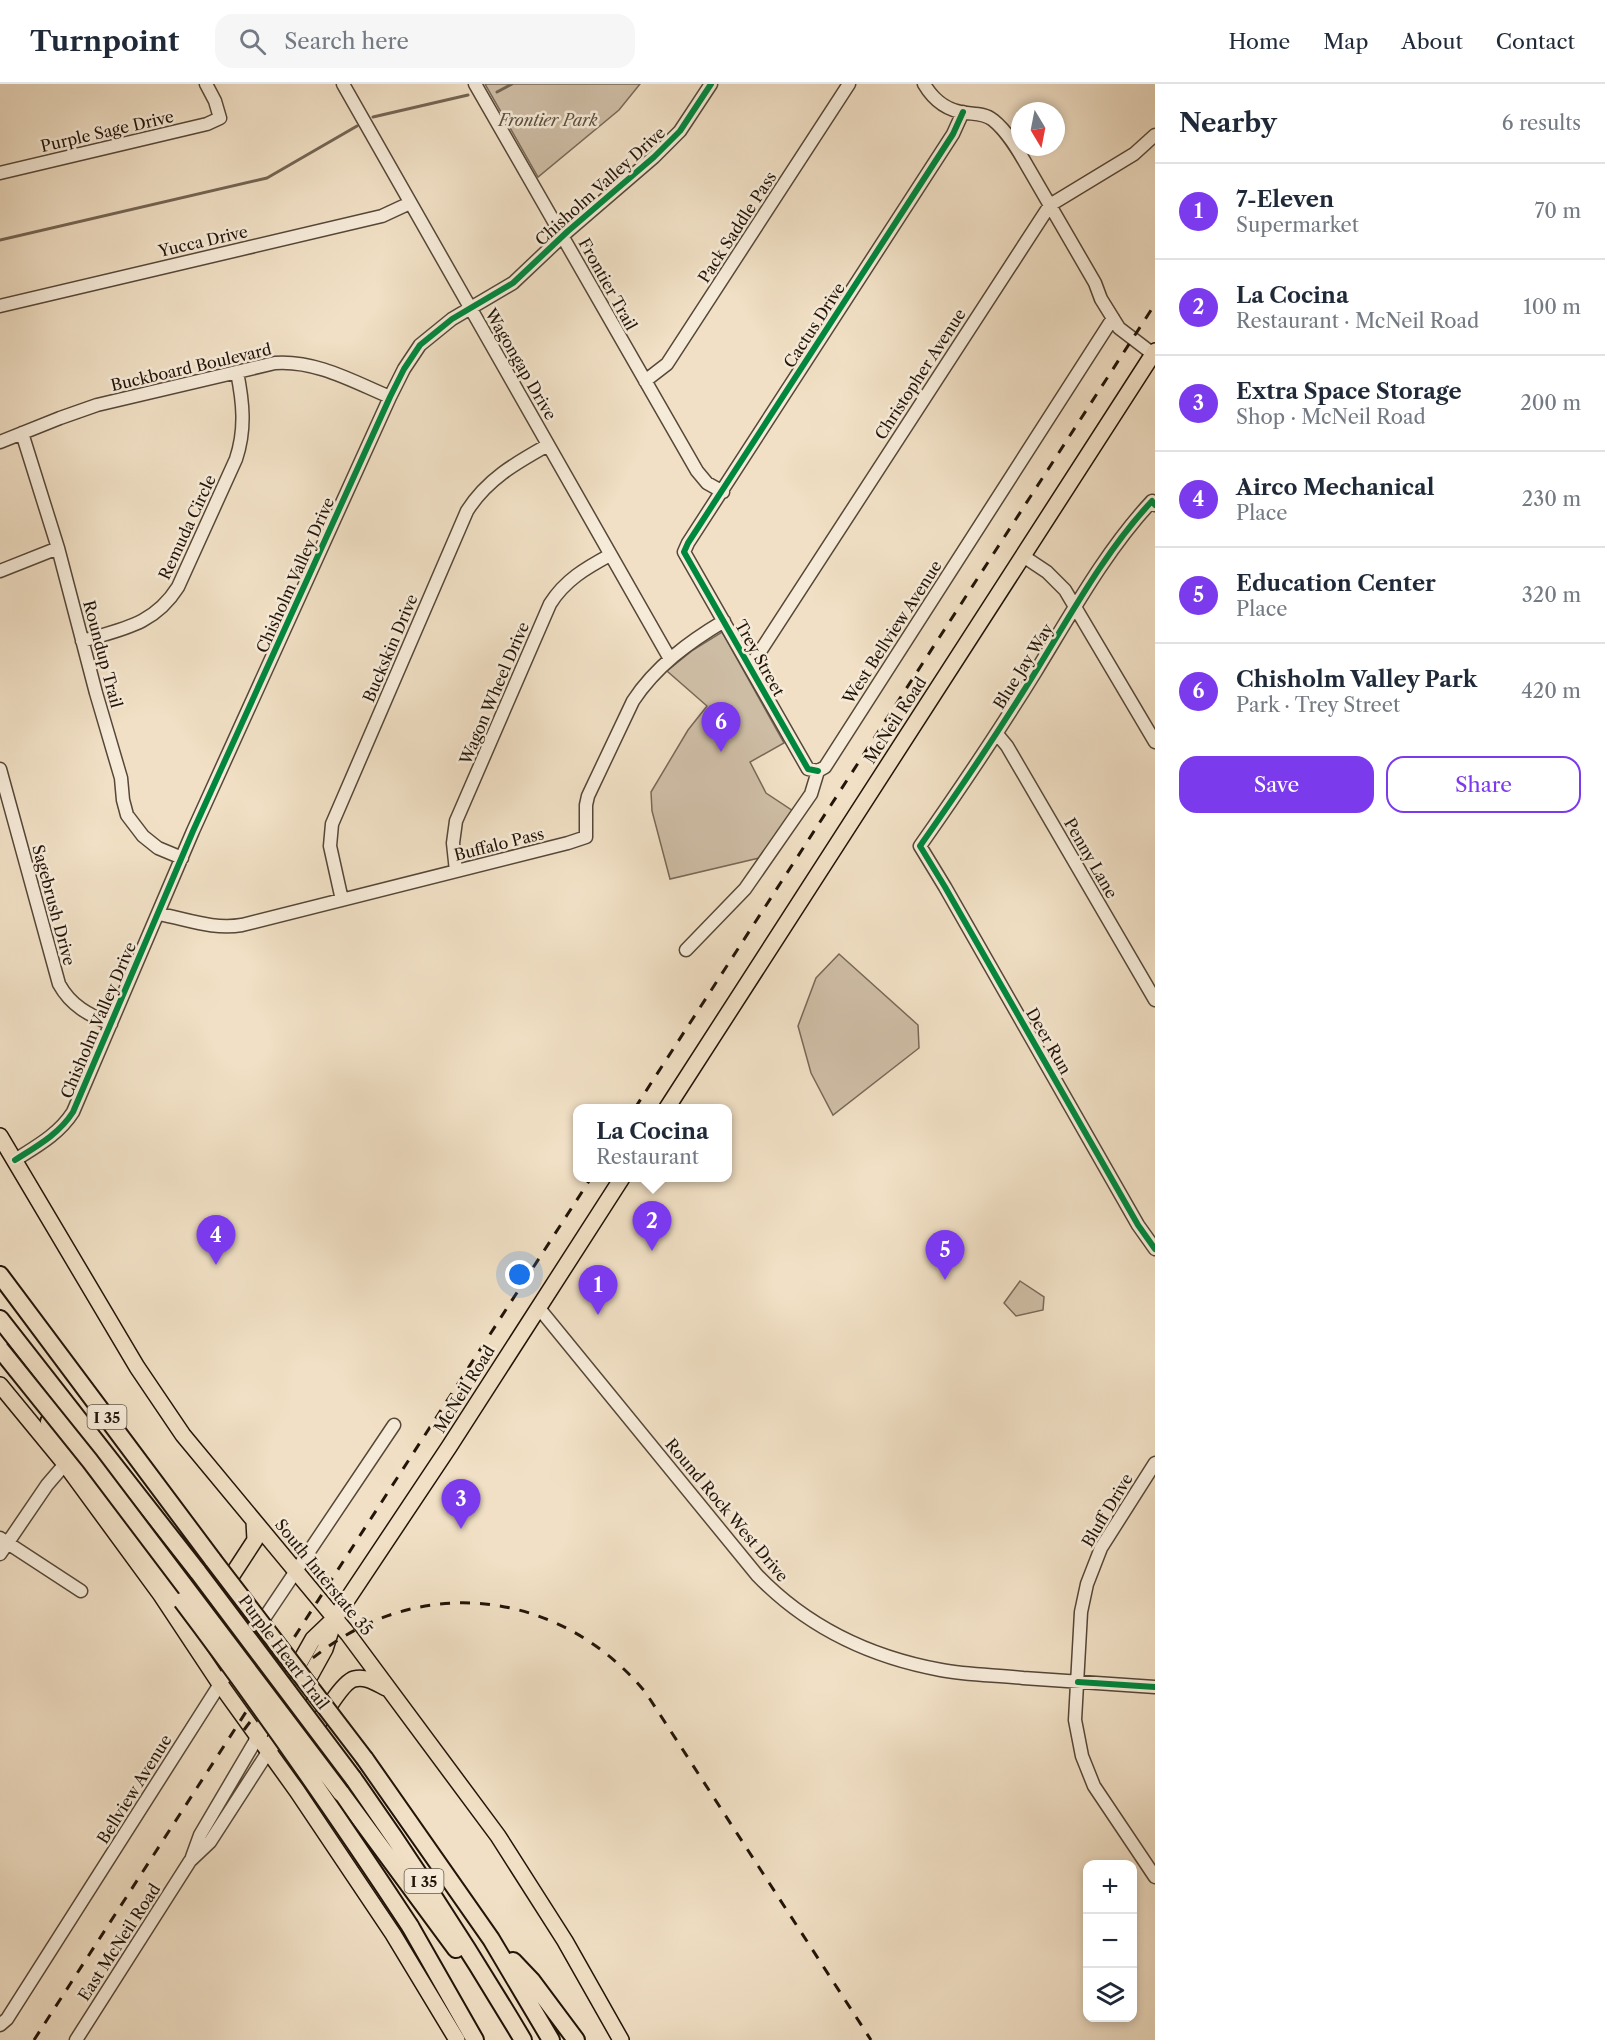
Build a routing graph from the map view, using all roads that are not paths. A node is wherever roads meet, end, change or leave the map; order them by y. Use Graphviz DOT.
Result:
graph roads {
  1 [pos="206,84"];
  2 [pos="343,84"];
  3 [pos="475,84"];
  4 [pos="711,84"];
  5 [pos="849,84"];
  6 [pos="924,84"];
  7 [pos="963,112"];
  8 [pos="1155,135"];
  9 [pos="0,173"];
  10 [pos="411,203"];
  11 [pos="1050,205"];
  12 [pos="563,237"];
  13 [pos="1095,283"];
  14 [pos="0,306"];
  15 [pos="470,308"];
  16 [pos="1113,318"];
  17 [pos="1129,335"];
  18 [pos="1094,347"];
  19 [pos="1154,353"];
  20 [pos="237,372"];
  21 [pos="645,381"];
  22 [pos="390,397"];
  23 [pos="22,433"];
  24 [pos="0,442"];
  25 [pos="548,445"];
  26 [pos="723,492"];
  27 [pos="1154,503"];
  28 [pos="58,548"];
  29 [pos="684,552"];
  30 [pos="610,555"];
  31 [pos="1023,556"];
  32 [pos="0,571"];
  33 [pos="1076,606"];
  34 [pos="724,621"];
  35 [pos="82,640"];
  36 [pos="670,659"];
  37 [pos="750,667"];
  38 [pos="997,734"];
  39 [pos="1155,742"];
  40 [pos="0,769"];
  41 [pos="818,771"];
  42 [pos="920,846"];
  43 [pos="182,858"];
  44 [pos="456,872"];
  45 [pos="342,900"];
  46 [pos="159,914"];
  47 [pos="686,950"];
  48 [pos="1155,1000"];
  49 [pos="111,1024"];
  50 [pos="670,1104"];
  51 [pos="0,1136"];
  52 [pos="15,1160"];
  53 [pos="619,1182"];
  54 [pos="1155,1249"];
  55 [pos="0,1275"];
  56 [pos="538,1306"];
  57 [pos="0,1319"];
  58 [pos="0,1351"];
  59 [pos="0,1385"];
  60 [pos="394,1425"];
  61 [pos="1155,1463"];
  62 [pos="65,1464"];
  63 [pos="254,1521"];
  64 [pos="4,1541"];
  65 [pos="0,1554"];
  66 [pos="296,1571"];
  67 [pos="81,1591"];
  68 [pos="161,1595"];
  69 [pos="335,1618"];
  70 [pos="1078,1682"];
  71 [pos="220,1684"];
  72 [pos="1155,1687"];
  73 [pos="391,1690"];
  74 [pos="257,1737"];
  75 [pos="268,1752"];
  76 [pos="297,1791"];
  77 [pos="190,1861"];
  78 [pos="1155,1877"];
  79 [pos="491,1939"];
  80 [pos="491,1987"];
  81 [pos="0,2025"];
  82 [pos="76,2040"];
  83 [pos="457,2040"];
  84 [pos="475,2040"];
  85 [pos="523,2040"];
  86 [pos="551,2040"];
  87 [pos="576,2040"];
  88 [pos="621,2040"];
  1 -- 9 [label="street, Purple Sage Drive"];
  2 -- 10 [label="street, Wagongap Drive"];
  3 -- 12 [label="street, Frontier Trail"];
  4 -- 12 [label="street, Chisholm Valley Drive"];
  5 -- 21 [label="street, Pack Saddle Pass"];
  6 -- 7 [label="street"];
  7 -- 11 [label="street"];
  7 -- 26 [label="street, Cactus Drive"];
  8 -- 11 [label="street, Christopher Avenue"];
  10 -- 14 [label="street, Yucca Drive"];
  10 -- 15 [label="street, Wagongap Drive"];
  11 -- 13 [label="street"];
  11 -- 37 [label="street, Christopher Avenue"];
  12 -- 15 [label="street, Chisholm Valley Drive"];
  12 -- 21 [label="street, Frontier Trail"];
  13 -- 16 [label="street"];
  13 -- 17 [label="street"];
  15 -- 22 [label="street, Chisholm Valley Drive"];
  15 -- 25 [label="street, Wagongap Drive"];
  16 -- 17 [label="street"];
  16 -- 18 [label="street, West Bellview Avenue"];
  17 -- 18 [label="street"];
  17 -- 19 [label="street"];
  18 -- 41 [label="street, West Bellview Avenue"];
  19 -- 31 [label="main road, McNeil Road"];
  20 -- 22 [label="street, Buckboard Boulevard"];
  20 -- 23 [label="street, Buckboard Boulevard"];
  20 -- 35 [label="street, Remuda Circle"];
  21 -- 26 [label="street, Frontier Trail"];
  22 -- 43 [label="street, Chisholm Valley Drive"];
  23 -- 24 [label="street, Buckboard Boulevard"];
  23 -- 28 [label="street, Roundup Trail"];
  25 -- 30 [label="street, Wagongap Drive"];
  25 -- 45 [label="street, Buckskin Drive"];
  26 -- 29 [label="street, Cactus Drive"];
  27 -- 33 [label="street, Blue Jay Way"];
  28 -- 32 [label="street"];
  28 -- 35 [label="street, Roundup Trail"];
  29 -- 34 [label="street, Trey Street"];
  30 -- 36 [label="street, Wagongap Drive"];
  30 -- 44 [label="street, Wagon Wheel Drive"];
  31 -- 33 [label="street"];
  31 -- 50 [label="main road, McNeil Road"];
  33 -- 38 [label="street, Blue Jay Way"];
  33 -- 39 [label="street"];
  34 -- 36 [label="street, Buffalo Pass"];
  34 -- 37 [label="street, Trey Street"];
  35 -- 43 [label="street, Roundup Trail"];
  36 -- 44 [label="street, Buffalo Pass"];
  37 -- 41 [label="street, Trey Street"];
  38 -- 42 [label="street, Blue Jay Way"];
  38 -- 48 [label="street, Penny Lane"];
  40 -- 49 [label="street, Sagebrush Drive"];
  41 -- 47 [label="street, West Bellview Avenue"];
  42 -- 54 [label="street, Deer Run"];
  43 -- 46 [label="street, Chisholm Valley Drive"];
  44 -- 45 [label="street, Buffalo Pass"];
  45 -- 46 [label="street, Buffalo Pass"];
  46 -- 49 [label="street, Chisholm Valley Drive"];
  49 -- 52 [label="street, Chisholm Valley Drive"];
  51 -- 52 [label="main road, South Interstate 35"];
  52 -- 63 [label="main road, South Interstate 35"];
  53 -- 56 [label="main road, McNeil Road"];
  55 -- 79 [label="highway, Purple Heart Trail / I 35, bridge"];
  56 -- 69 [label="main road, McNeil Road"];
  56 -- 70 [label="street, Round Rock West Drive"];
  57 -- 80 [label="highway, Purple Heart Trail / I 35, bridge"];
  58 -- 80 [label="highway, bridge"];
  58 -- 84 [label="highway, bridge"];
  59 -- 62 [label="main road"];
  60 -- 66 [label="street, Bellview Avenue"];
  61 -- 70 [label="street, Bluff Drive"];
  62 -- 64 [label="street"];
  62 -- 68 [label="main road"];
  63 -- 66 [label="main road, South Interstate 35"];
  63 -- 68 [label="main road"];
  64 -- 65 [label="street"];
  64 -- 67 [label="street"];
  66 -- 69 [label="main road, South Interstate 35"];
  66 -- 71 [label="street, Bellview Avenue"];
  68 -- 71 [label="main road"];
  69 -- 73 [label="main road, South Interstate 35"];
  69 -- 74 [label="main road, McNeil Road"];
  69 -- 75 [label="main road, McNeil Road"];
  70 -- 72 [label="street, Round Rock West Drive"];
  70 -- 78 [label="street, Bluff Drive"];
  71 -- 74 [label="main road"];
  71 -- 81 [label="street, Bellview Avenue"];
  73 -- 76 [label="main road"];
  73 -- 88 [label="main road, South Interstate 35"];
  74 -- 75 [label="main road"];
  74 -- 77 [label="street, East McNeil Road"];
  75 -- 76 [label="main road"];
  75 -- 77 [label="street, East McNeil Road"];
  76 -- 83 [label="main road"];
  77 -- 82 [label="street, East McNeil Road"];
  79 -- 86 [label="highway, Purple Heart Trail / I 35"];
  79 -- 87 [label="highway"];
  80 -- 85 [label="highway, Purple Heart Trail / I 35"];
}
